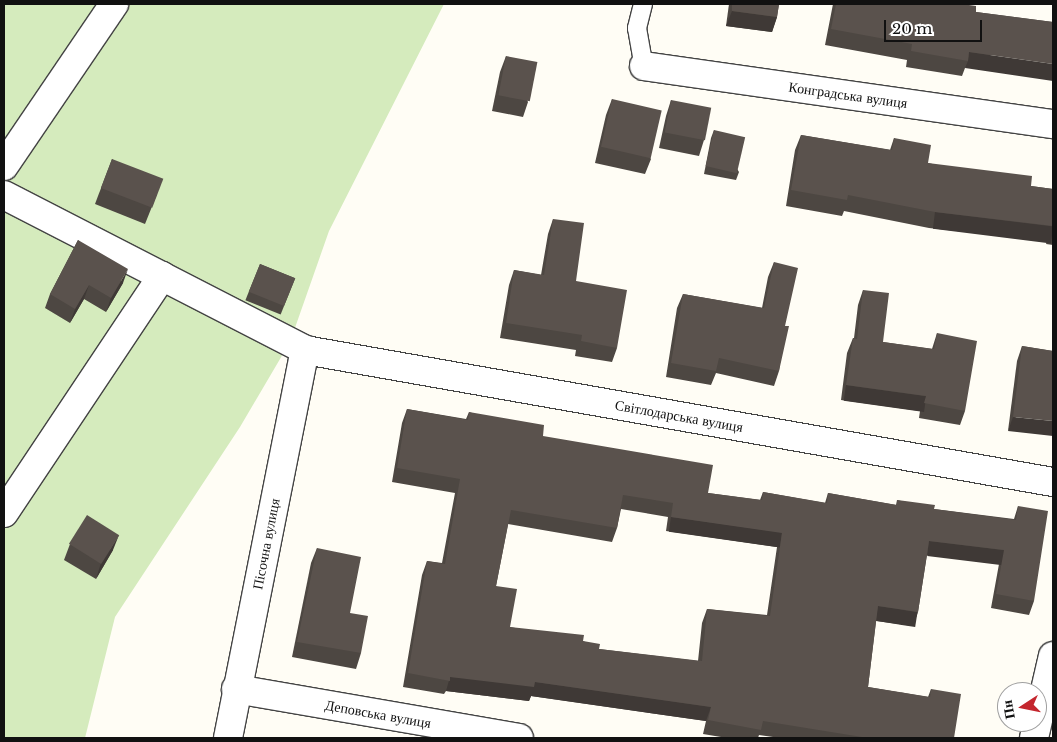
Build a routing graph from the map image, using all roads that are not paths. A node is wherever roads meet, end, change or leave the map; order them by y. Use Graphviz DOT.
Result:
graph roads {
  1 [pos="114,4"];
  2 [pos="643,4"];
  3 [pos="644,66"];
  4 [pos="1053,124"];
  5 [pos="4,166"];
  6 [pos="4,195"];
  7 [pos="162,276"];
  8 [pos="305,350"];
  9 [pos="1053,482"];
  10 [pos="4,513"];
  11 [pos="1053,656"];
  12 [pos="236,689"];
  13 [pos="228,738"];
  14 [pos="519,738"];
  15 [pos="1034,738"];
  1 -- 5 [label="street"];
  2 -- 3 [label="lane"];
  3 -- 4 [label="street, Конградська вулиця"];
  6 -- 7 [label="street, Світлодарська вулиця"];
  7 -- 8 [label="street, Світлодарська вулиця"];
  7 -- 10 [label="street"];
  8 -- 9 [label="street, Світлодарська вулиця"];
  8 -- 12 [label="street, Пісочна вулиця"];
  11 -- 15 [label="street"];
  12 -- 13 [label="street, Пісочна вулиця"];
  12 -- 14 [label="street, Деповська вулиця"];
}
